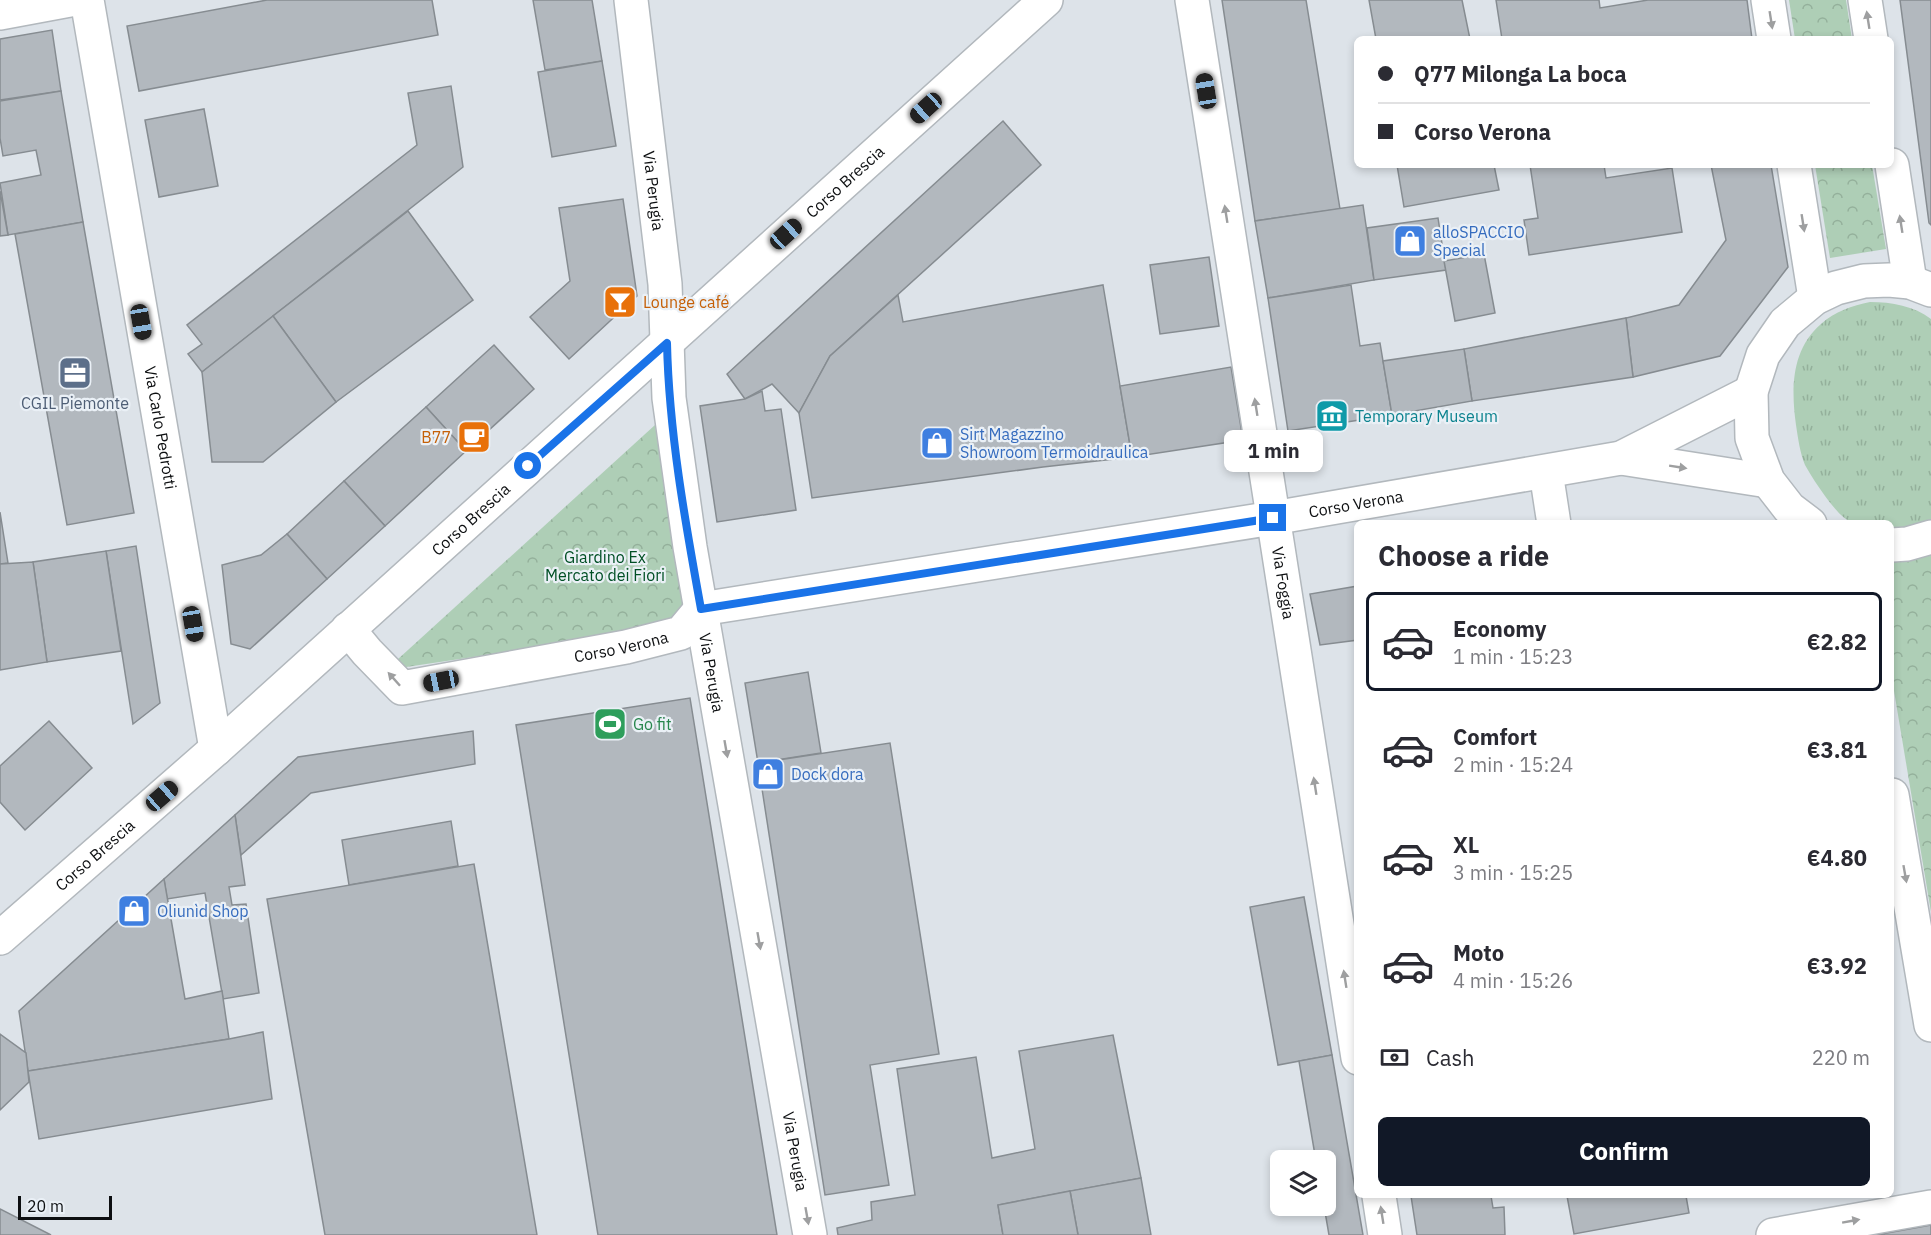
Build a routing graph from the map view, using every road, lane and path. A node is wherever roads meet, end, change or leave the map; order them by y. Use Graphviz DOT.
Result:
graph roads {
  1 [pos="70,0"];
  2 [pos="87,0"];
  3 [pos="631,0"];
  4 [pos="1046,0"];
  5 [pos="1192,0"];
  6 [pos="1768,0"];
  7 [pos="1865,0"];
  8 [pos="0,13"];
  9 [pos="1012,14"];
  10 [pos="1774,36"];
  11 [pos="1871,36"];
  12 [pos="1794,168"];
  13 [pos="1893,168"];
  14 [pos="1921,286"];
  15 [pos="1815,298"];
  16 [pos="667,343"];
  17 [pos="1751,392"];
  18 [pos="1620,458"];
  19 [pos="1546,472"];
  20 [pos="1768,481"];
  21 [pos="1273,518"];
  22 [pos="1553,520"];
  23 [pos="1805,520"];
  24 [pos="1931,537"];
  25 [pos="1894,545"];
  26 [pos="701,609"];
  27 [pos="348,629"];
  28 [pos="216,749"];
  29 [pos="1894,807"];
  30 [pos="0,938"];
  31 [pos="1931,1025"];
  32 [pos="1354,1033"];
  33 [pos="1379,1198"];
  34 [pos="1931,1207"];
  35 [pos="810,1235"];
  36 [pos="1385,1235"];
  37 [pos="1773,1235"];
  1 -- 8 [label="street"];
  2 -- 28 [label="street, Via Carlo Pedrotti"];
  3 -- 16 [label="street, Via Perugia"];
  4 -- 9 [label="street, Corso Brescia"];
  21 -- 5 [label="street, Via Foggia, one-way"];
  6 -- 10 [label="street, one-way"];
  11 -- 7 [label="street, one-way"];
  9 -- 16 [label="street, Corso Brescia"];
  12 -- 15 [label="street, one-way"];
  14 -- 13 [label="street, one-way"];
  14 -- 15 [label="street"];
  15 -- 17 [label="street"];
  16 -- 26 [label="street, Via Perugia"];
  16 -- 27 [label="street, Corso Brescia"];
  17 -- 18 [label="street, Corso Verona"];
  17 -- 20 [label="street"];
  18 -- 19 [label="street, Corso Verona"];
  18 -- 20 [label="street, Corso Verona, one-way"];
  19 -- 21 [label="street, Corso Verona"];
  19 -- 22 [label="street"];
  20 -- 23 [label="street"];
  21 -- 26 [label="street, Corso Verona"];
  32 -- 21 [label="street, Via Foggia, one-way"];
  24 -- 25 [label="street"];
  26 -- 27 [label="street, Corso Verona, one-way"];
  26 -- 35 [label="street, Via Perugia, one-way"];
  27 -- 28 [label="street, Corso Brescia"];
  28 -- 30 [label="street, Corso Brescia"];
  29 -- 31 [label="street, one-way"];
  36 -- 33 [label="street, one-way"];
  37 -- 34 [label="street, one-way"];
}
